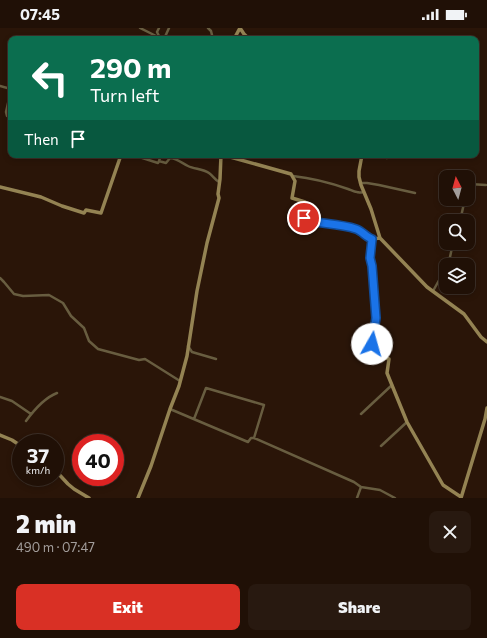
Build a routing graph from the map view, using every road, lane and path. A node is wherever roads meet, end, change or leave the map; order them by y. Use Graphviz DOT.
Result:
graph roads {
  1 [pos="140,28"];
  2 [pos="240,28"];
  3 [pos="156,36"];
  4 [pos="246,36"];
  5 [pos="8,103"];
  6 [pos="8,116"];
  7 [pos="120,158"];
  8 [pos="142,158"];
  9 [pos="160,158"];
  10 [pos="222,158"];
  11 [pos="233,158"];
  12 [pos="361,158"];
  13 [pos="159,161"];
  14 [pos="293,176"];
  15 [pos="220,182"];
  16 [pos="360,183"];
  17 [pos="475,184"];
  18 [pos="486,185"];
  19 [pos="0,187"];
  20 [pos="363,192"];
  21 [pos="415,193"];
  22 [pos="380,238"];
  23 [pos="372,239"];
  24 [pos="0,278"];
  25 [pos="439,281"];
  26 [pos="433,292"];
  27 [pos="487,342"];
  28 [pos="188,346"];
  29 [pos="216,359"];
  30 [pos="180,381"];
  31 [pos="392,384"];
  32 [pos="57,394"];
  33 [pos="0,397"];
  34 [pos="487,408"];
  35 [pos="170,409"];
  36 [pos="31,414"];
  37 [pos="361,414"];
  38 [pos="194,419"];
  39 [pos="26,421"];
  40 [pos="407,422"];
  41 [pos="0,435"];
  42 [pos="254,438"];
  43 [pos="12,440"];
  44 [pos="381,446"];
  45 [pos="64,480"];
  46 [pos="361,487"];
  47 [pos="461,497"];
  48 [pos="89,498"];
  49 [pos="138,498"];
  50 [pos="357,498"];
  51 [pos="395,498"];
  1 -- 3 [label="street"];
  2 -- 4 [label="street"];
  5 -- 6 [label="street"];
  7 -- 19 [label="street"];
  8 -- 13 [label="street"];
  9 -- 13 [label="street"];
  10 -- 15 [label="street"];
  11 -- 14 [label="street"];
  12 -- 16 [label="street"];
  13 -- 15 [label="street"];
  14 -- 20 [label="street"];
  14 -- 23 [label="street"];
  15 -- 28 [label="street"];
  16 -- 20 [label="street"];
  16 -- 21 [label="street"];
  17 -- 18 [label="street"];
  20 -- 22 [label="street"];
  22 -- 23 [label="street"];
  22 -- 26 [label="street"];
  23 -- 31 [label="street"];
  24 -- 30 [label="street"];
  25 -- 26 [label="street"];
  26 -- 27 [label="street"];
  28 -- 29 [label="street"];
  28 -- 30 [label="street"];
  30 -- 35 [label="street"];
  31 -- 37 [label="street"];
  31 -- 40 [label="street"];
  32 -- 36 [label="street"];
  33 -- 36 [label="street"];
  34 -- 47 [label="street"];
  35 -- 38 [label="street"];
  35 -- 49 [label="street"];
  36 -- 39 [label="street"];
  38 -- 42 [label="street"];
  38 -- 42 [label="street"];
  40 -- 44 [label="street"];
  40 -- 47 [label="street"];
  41 -- 43 [label="street"];
  42 -- 46 [label="street"];
  45 -- 48 [label="street"];
  46 -- 50 [label="street"];
  46 -- 51 [label="street"];
}
